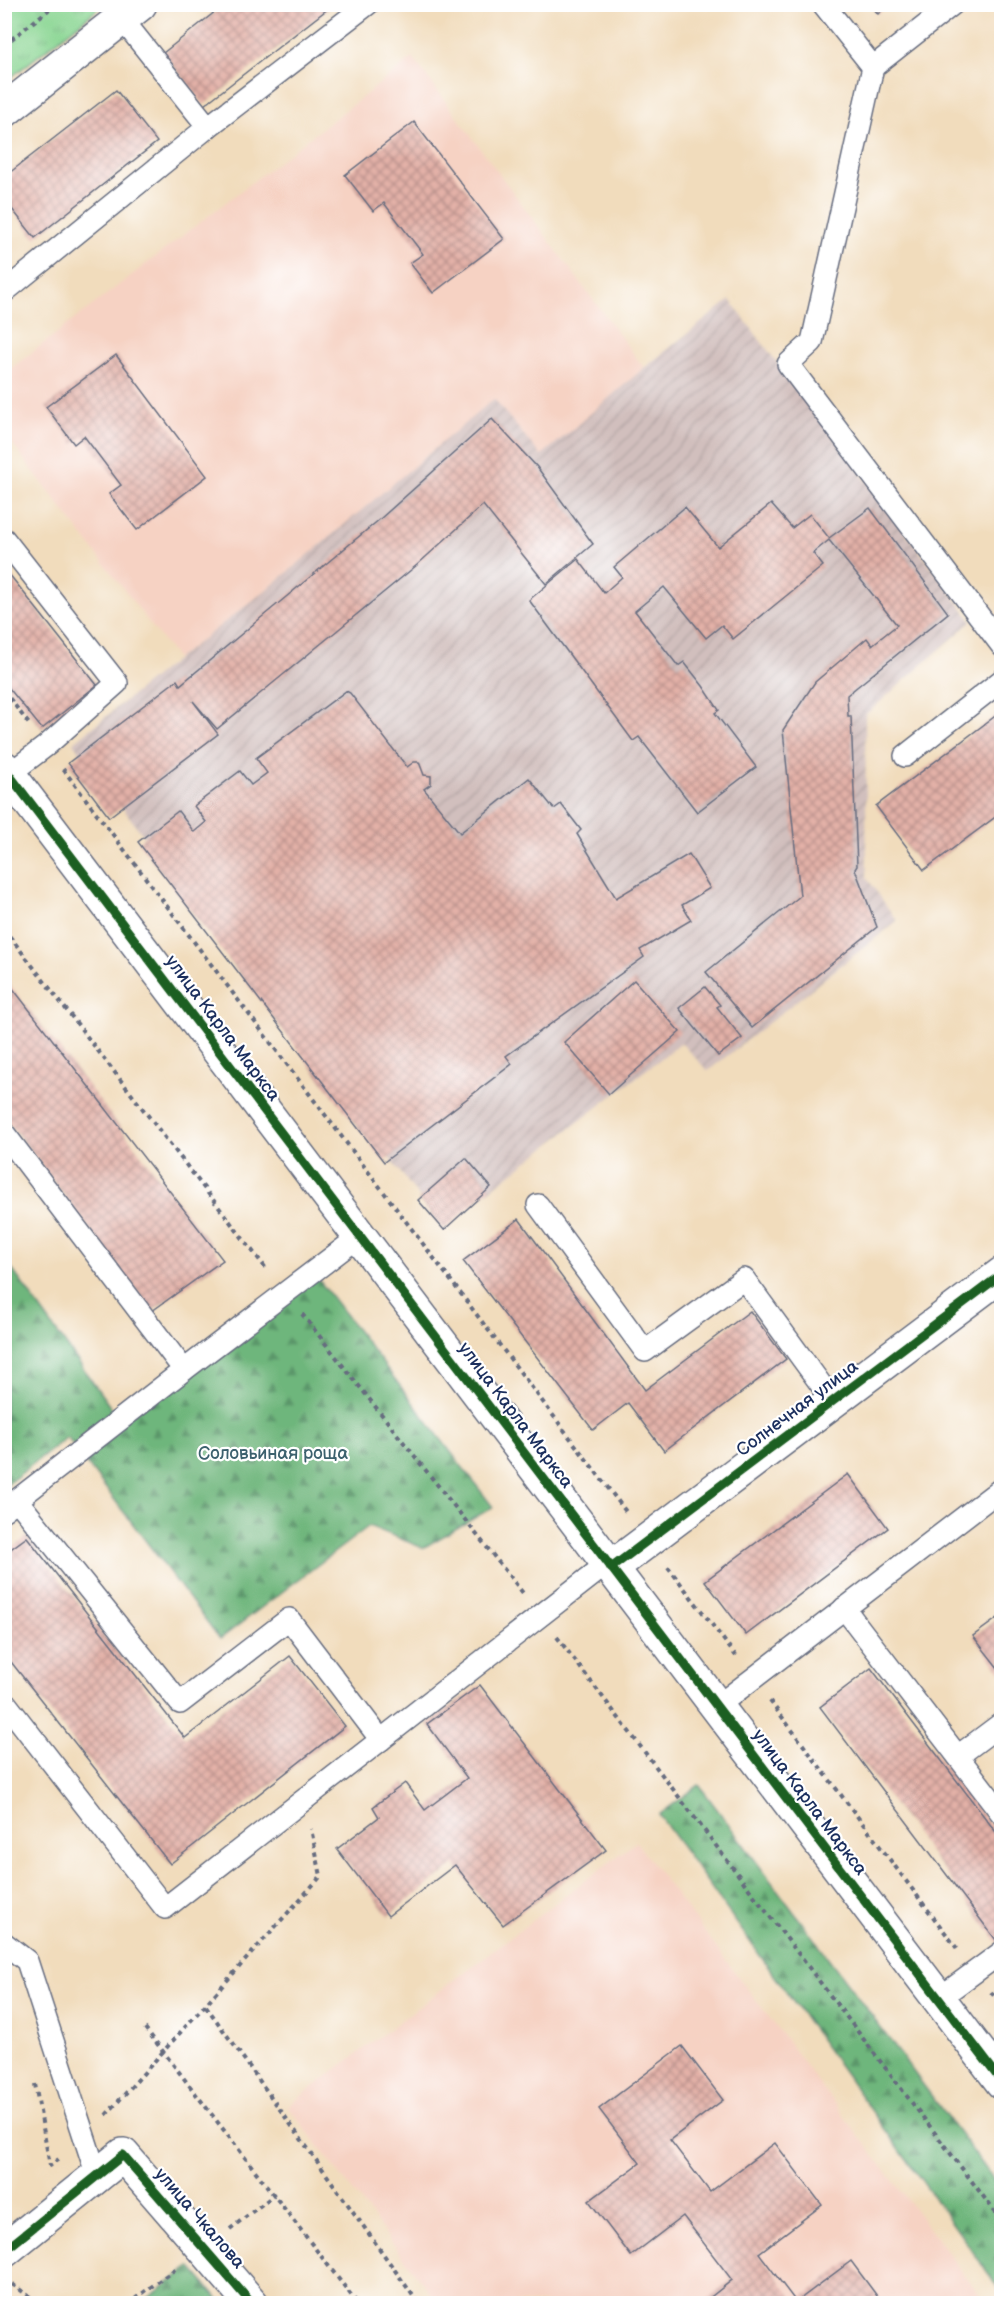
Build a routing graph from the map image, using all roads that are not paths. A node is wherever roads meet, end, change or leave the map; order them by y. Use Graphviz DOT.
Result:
graph roads {
  1 [pos="368,4"];
  2 [pos="823,4"];
  3 [pos="953,4"];
  4 [pos="131,12"];
  5 [pos="873,68"];
  6 [pos="4,111"];
  7 [pos="208,127"];
  8 [pos="4,292"];
  9 [pos="5,541"];
  10 [pos="1002,646"];
  11 [pos="1002,680"];
  12 [pos="905,756"];
  13 [pos="7,771"];
  14 [pos="4,1133"];
  15 [pos="538,1205"];
  16 [pos="360,1236"];
  17 [pos="1002,1274"];
  18 [pos="184,1370"];
  19 [pos="833,1401"];
  20 [pos="1002,1488"];
  21 [pos="11,1504"];
  22 [pos="610,1565"];
  23 [pos="844,1608"];
  24 [pos="4,1701"];
  25 [pos="717,1707"];
  26 [pos="1002,1723"];
  27 [pos="381,1740"];
  28 [pos="958,1756"];
  29 [pos="1002,1814"];
  30 [pos="4,1943"];
  31 [pos="1002,1952"];
  32 [pos="938,1999"];
  33 [pos="1002,2082"];
  34 [pos="97,2176"];
  35 [pos="4,2251"];
  36 [pos="252,2304"];
  1 -- 7 [label="lane"];
  2 -- 5 [label="lane"];
  3 -- 5 [label="lane"];
  4 -- 6 [label="street"];
  4 -- 7 [label="lane"];
  5 -- 10 [label="lane"];
  7 -- 8 [label="lane"];
  9 -- 13 [label="lane"];
  11 -- 12 [label="lane"];
  13 -- 16 [label="street, улица Карла Маркса"];
  14 -- 18 [label="lane"];
  15 -- 19 [label="lane"];
  16 -- 18 [label="lane"];
  16 -- 22 [label="street, улица Карла Маркса"];
  17 -- 19 [label="street, Солнечная улица"];
  18 -- 21 [label="lane"];
  19 -- 22 [label="street, Солнечная улица"];
  20 -- 23 [label="lane"];
  21 -- 27 [label="lane"];
  22 -- 25 [label="street, улица Карла Маркса"];
  22 -- 27 [label="lane"];
  23 -- 25 [label="lane"];
  23 -- 28 [label="lane"];
  24 -- 27 [label="lane"];
  25 -- 32 [label="street, улица Карла Маркса"];
  26 -- 28 [label="lane"];
  28 -- 29 [label="lane"];
  30 -- 34 [label="lane"];
  31 -- 32 [label="lane"];
  32 -- 33 [label="street, улица Карла Маркса"];
  34 -- 35 [label="street"];
  34 -- 36 [label="street, улица Чкалова"];
}
